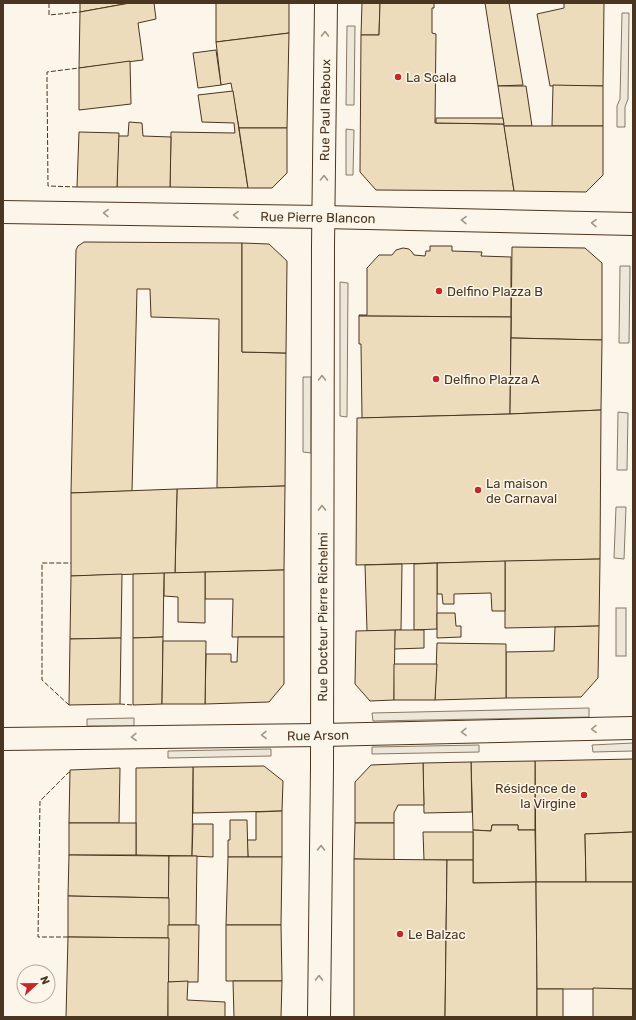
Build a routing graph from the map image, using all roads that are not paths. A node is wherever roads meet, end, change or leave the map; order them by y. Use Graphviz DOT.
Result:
graph roads {
  1 [pos="326,3"];
  2 [pos="3,212"];
  3 [pos="323,217"];
  4 [pos="633,224"];
  5 [pos="633,728"];
  6 [pos="322,735"];
  7 [pos="3,739"];
  8 [pos="319,1017"];
  3 -- 1 [label="street, Rue Paul Reboux, one-way"];
  3 -- 2 [label="street, Rue Pierre Blancon, one-way"];
  4 -- 3 [label="street, Rue Pierre Blancon, one-way"];
  6 -- 3 [label="street, Rue Docteur Pierre Richelmi, one-way"];
  5 -- 6 [label="street, Rue Arson, one-way"];
  6 -- 7 [label="street, Rue Arson, one-way"];
  8 -- 6 [label="street, Rue Docteur Pierre Richelmi, one-way"];
}
